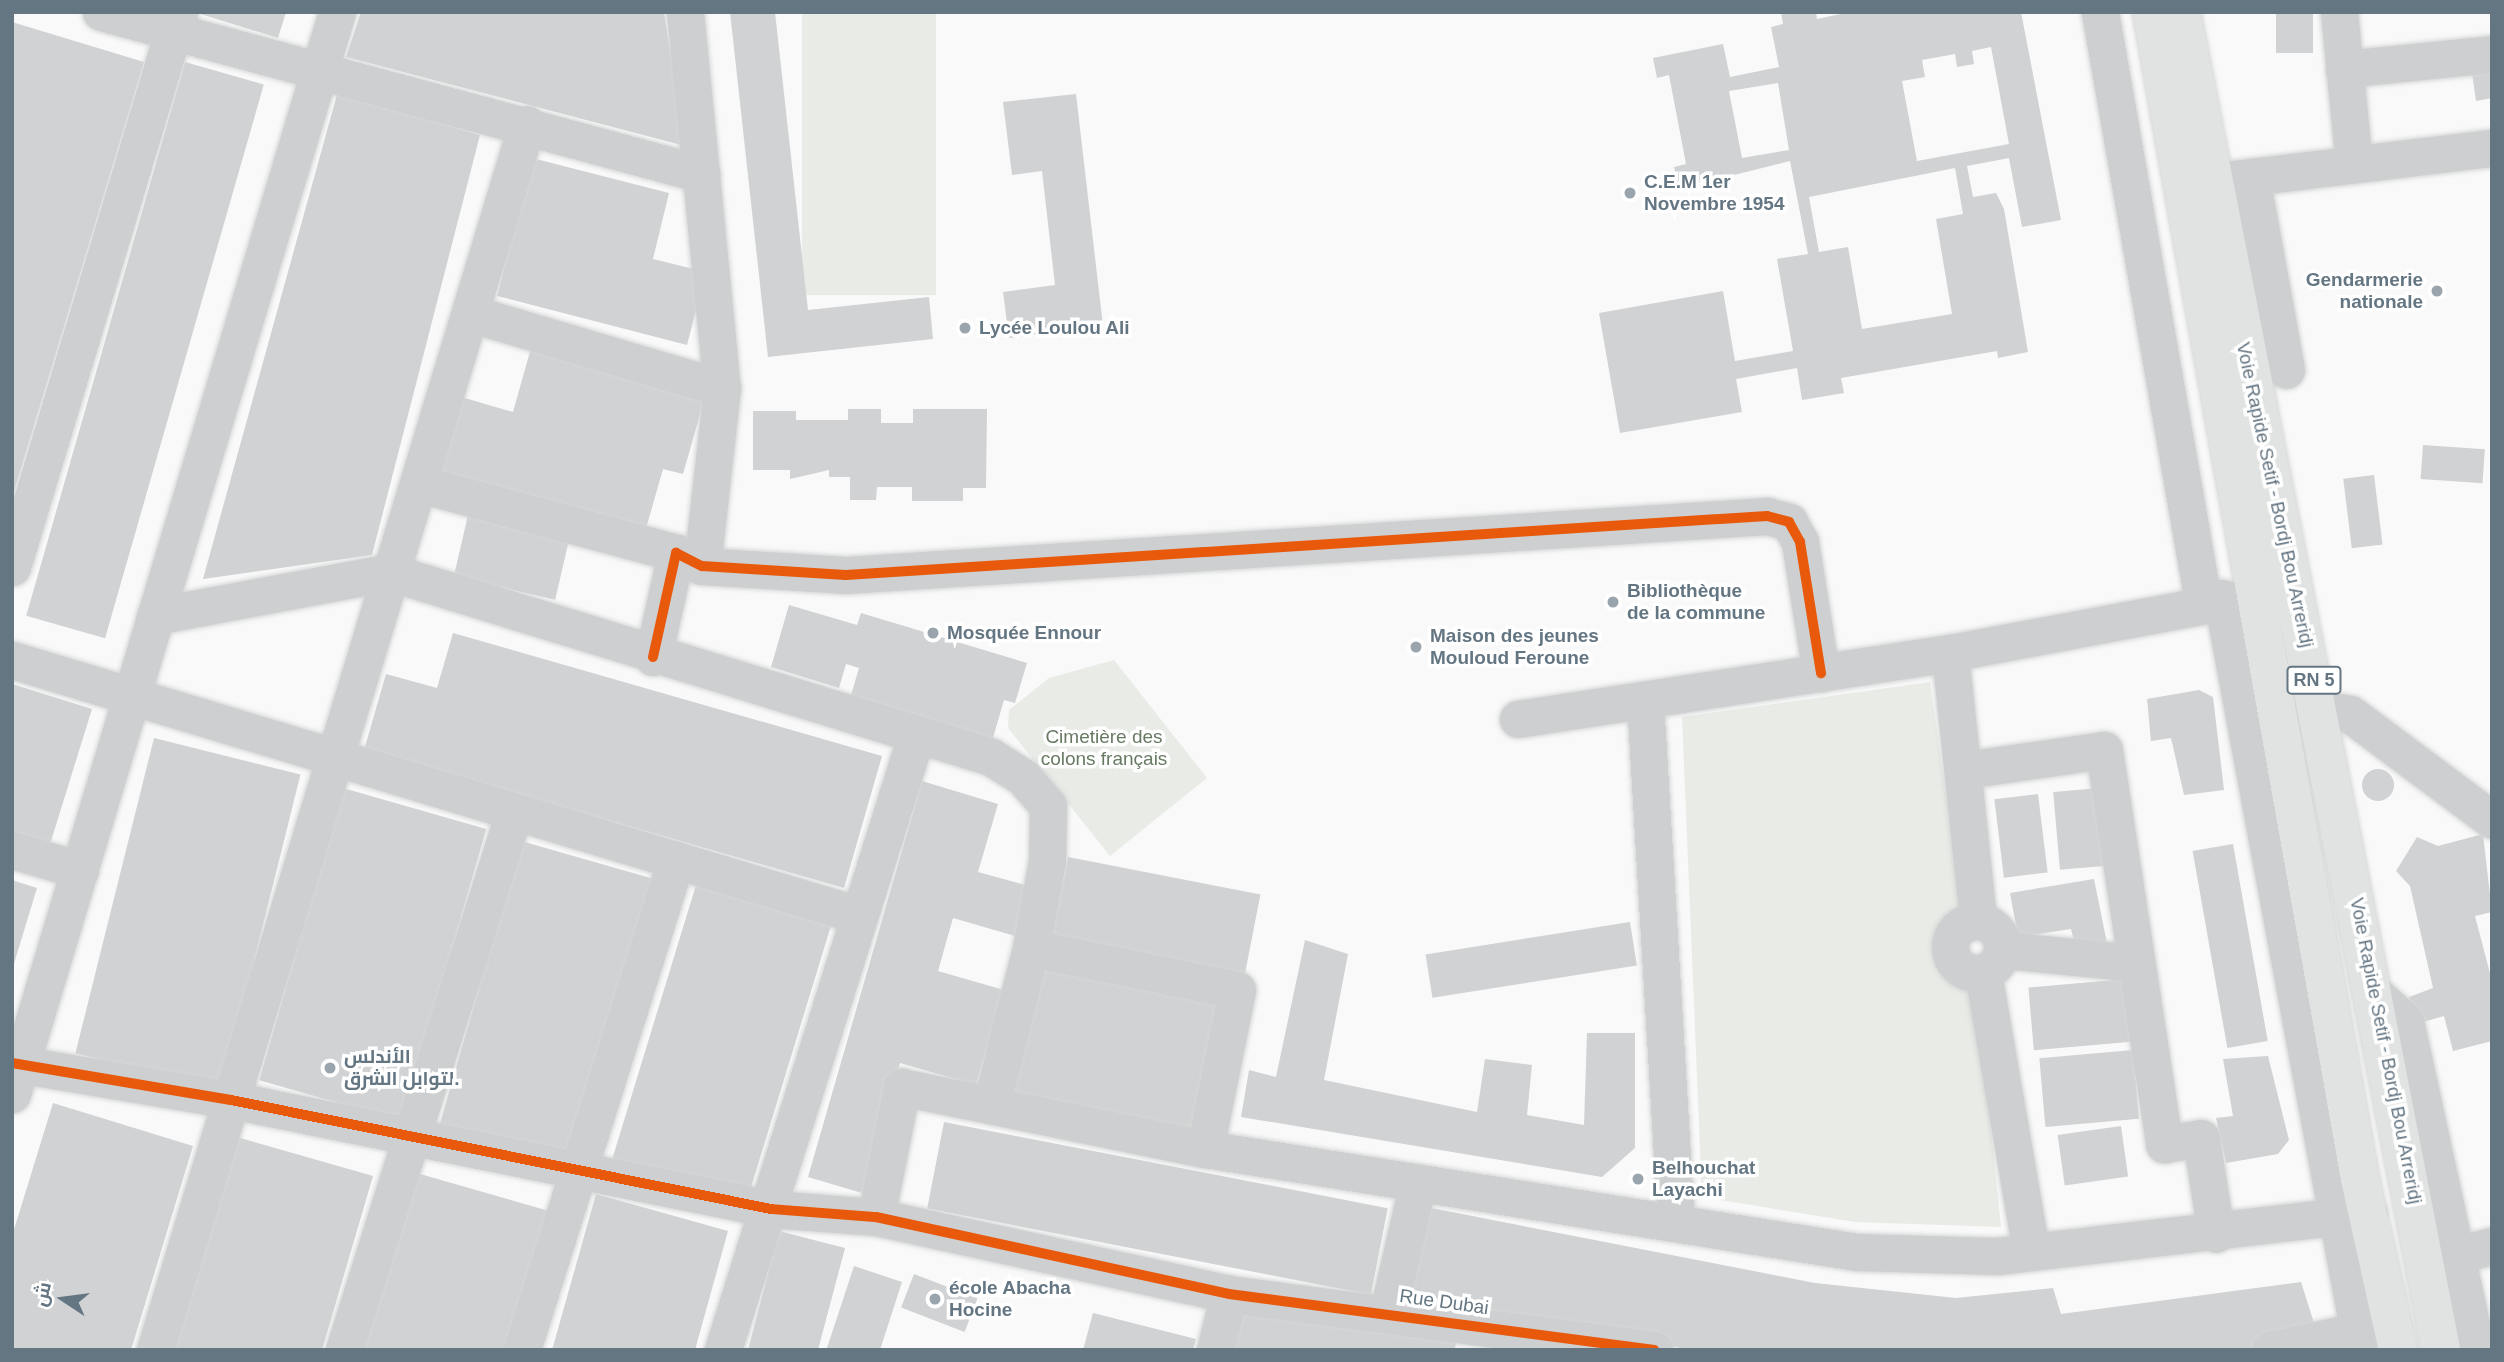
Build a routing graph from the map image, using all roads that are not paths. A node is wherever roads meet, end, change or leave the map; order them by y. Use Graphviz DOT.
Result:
graph roads {
  1 [pos="101,12"];
  2 [pos="337,12"];
  3 [pos="685,12"];
  4 [pos="2100,12"];
  5 [pos="2152,12"];
  6 [pos="2181,12"];
  7 [pos="2339,12"];
  8 [pos="176,22"];
  9 [pos="2492,54"];
  10 [pos="2344,69"];
  11 [pos="319,71"];
  12 [pos="527,124"];
  13 [pos="2492,148"];
  14 [pos="2354,164"];
  15 [pos="702,174"];
  16 [pos="2251,177"];
  17 [pos="2198,183"];
  18 [pos="472,314"];
  19 [pos="2286,370"];
  20 [pos="722,388"];
  21 [pos="419,484"];
  22 [pos="689,559"];
  23 [pos="12,567"];
  24 [pos="389,572"];
  25 [pos="2244,596"];
  26 [pos="155,616"];
  27 [pos="1950,653"];
  28 [pos="653,657"];
  29 [pos="12,660"];
  30 [pos="1821,673"];
  31 [pos="131,697"];
  32 [pos="1645,700"];
  33 [pos="2322,709"];
  34 [pos="1518,719"];
  35 [pos="916,736"];
  36 [pos="334,758"];
  37 [pos="1964,771"];
  38 [pos="514,812"];
  39 [pos="2492,820"];
  40 [pos="12,850"];
  41 [pos="676,860"];
  42 [pos="79,870"];
  43 [pos="858,915"];
  44 [pos="1978,920"];
  45 [pos="1031,948"];
  46 [pos="1993,962"];
  47 [pos="2136,962"];
  48 [pos="15,1074"];
  49 [pos="231,1100"];
  50 [pos="991,1105"];
  51 [pos="408,1136"];
  52 [pos="1205,1149"];
  53 [pos="579,1169"];
  54 [pos="1418,1182"];
  55 [pos="771,1209"];
  56 [pos="2353,1214"];
  57 [pos="876,1217"];
  58 [pos="1676,1223"];
  59 [pos="2216,1234"];
  60 [pos="2031,1252"];
  61 [pos="2459,1255"];
  62 [pos="1229,1294"];
  63 [pos="1388,1312"];
  64 [pos="2378,1339"];
  65 [pos="155,1350"];
  66 [pos="344,1350"];
  67 [pos="522,1350"];
  68 [pos="723,1350"];
  69 [pos="1215,1350"];
  70 [pos="1654,1350"];
  71 [pos="2270,1350"];
  72 [pos="2441,1350"];
  73 [pos="2477,1350"];
  1 -- 8 [label="street"];
  2 -- 11 [label="street"];
  3 -- 15 [label="street"];
  4 -- 25 [label="street"];
  5 -- 17 [label="highway, Voie Rapide Setif - Bordj Bou Arreridj / RN 5"];
  6 -- 17 [label="highway, Voie Rapide Setif - Bordj Bou Arreridj / RN 5"];
  7 -- 10 [label="street"];
  8 -- 11 [label="street"];
  8 -- 23 [label="street"];
  9 -- 10 [label="street"];
  10 -- 14 [label="street"];
  11 -- 12 [label="street"];
  11 -- 26 [label="street"];
  12 -- 15 [label="street"];
  12 -- 18 [label="street"];
  13 -- 14 [label="street"];
  14 -- 16 [label="street"];
  15 -- 20 [label="street"];
  16 -- 17 [label="street"];
  16 -- 19 [label="street"];
  17 -- 25 [label="highway, Voie Rapide Setif - Bordj Bou Arreridj / RN 5"];
  18 -- 20 [label="street"];
  18 -- 21 [label="street"];
  20 -- 22 [label="street"];
  21 -- 22 [label="street"];
  21 -- 24 [label="street"];
  22 -- 28 [label="street"];
  22 -- 30 [label="street"];
  24 -- 26 [label="street"];
  24 -- 28 [label="street"];
  24 -- 36 [label="street"];
  25 -- 27 [label="street"];
  25 -- 33 [label="highway, Voie Rapide Setif - Bordj Bou Arreridj / RN 5"];
  25 -- 56 [label="highway, Voie Rapide Setif - Bordj Bou Arreridj / RN 5"];
  26 -- 31 [label="street"];
  27 -- 30 [label="street"];
  27 -- 37 [label="street"];
  28 -- 35 [label="street"];
  29 -- 31 [label="street"];
  30 -- 32 [label="street"];
  31 -- 36 [label="street"];
  31 -- 42 [label="street"];
  32 -- 34 [label="street"];
  32 -- 58 [label="street"];
  33 -- 39 [label="street"];
  33 -- 61 [label="highway, Voie Rapide Setif - Bordj Bou Arreridj / RN 5"];
  35 -- 43 [label="street"];
  35 -- 45 [label="street"];
  36 -- 38 [label="street"];
  36 -- 49 [label="street"];
  37 -- 44 [label="street"];
  37 -- 47 [label="street"];
  38 -- 41 [label="street"];
  38 -- 51 [label="street"];
  40 -- 42 [label="street"];
  41 -- 43 [label="street"];
  41 -- 53 [label="street"];
  42 -- 48 [label="street"];
  43 -- 55 [label="street"];
  44 -- 46 [label="street"];
  44 -- 46 [label="street"];
  45 -- 50 [label="street"];
  45 -- 52 [label="street"];
  46 -- 47 [label="street"];
  46 -- 60 [label="street"];
  47 -- 59 [label="street"];
  48 -- 49 [label="street, Rue Dubai"];
  49 -- 51 [label="street, Rue Dubai"];
  49 -- 65 [label="street"];
  50 -- 52 [label="street"];
  50 -- 57 [label="street"];
  51 -- 53 [label="street, Rue Dubai"];
  51 -- 66 [label="street"];
  52 -- 54 [label="street"];
  53 -- 55 [label="street, Rue Dubai"];
  53 -- 67 [label="street"];
  54 -- 58 [label="street"];
  54 -- 63 [label="street"];
  55 -- 57 [label="street, Rue Dubai"];
  55 -- 68 [label="street"];
  56 -- 59 [label="street"];
  56 -- 64 [label="highway, Voie Rapide Setif - Bordj Bou Arreridj / RN 5"];
  57 -- 62 [label="street, Rue Dubai"];
  58 -- 60 [label="street"];
  59 -- 60 [label="street"];
  61 -- 72 [label="highway, Voie Rapide Setif - Bordj Bou Arreridj / RN 5"];
  61 -- 73 [label="street"];
  62 -- 63 [label="street, Rue Dubai"];
  62 -- 69 [label="street"];
  63 -- 70 [label="street, Rue Dubai"];
  64 -- 71 [label="street"];
}
